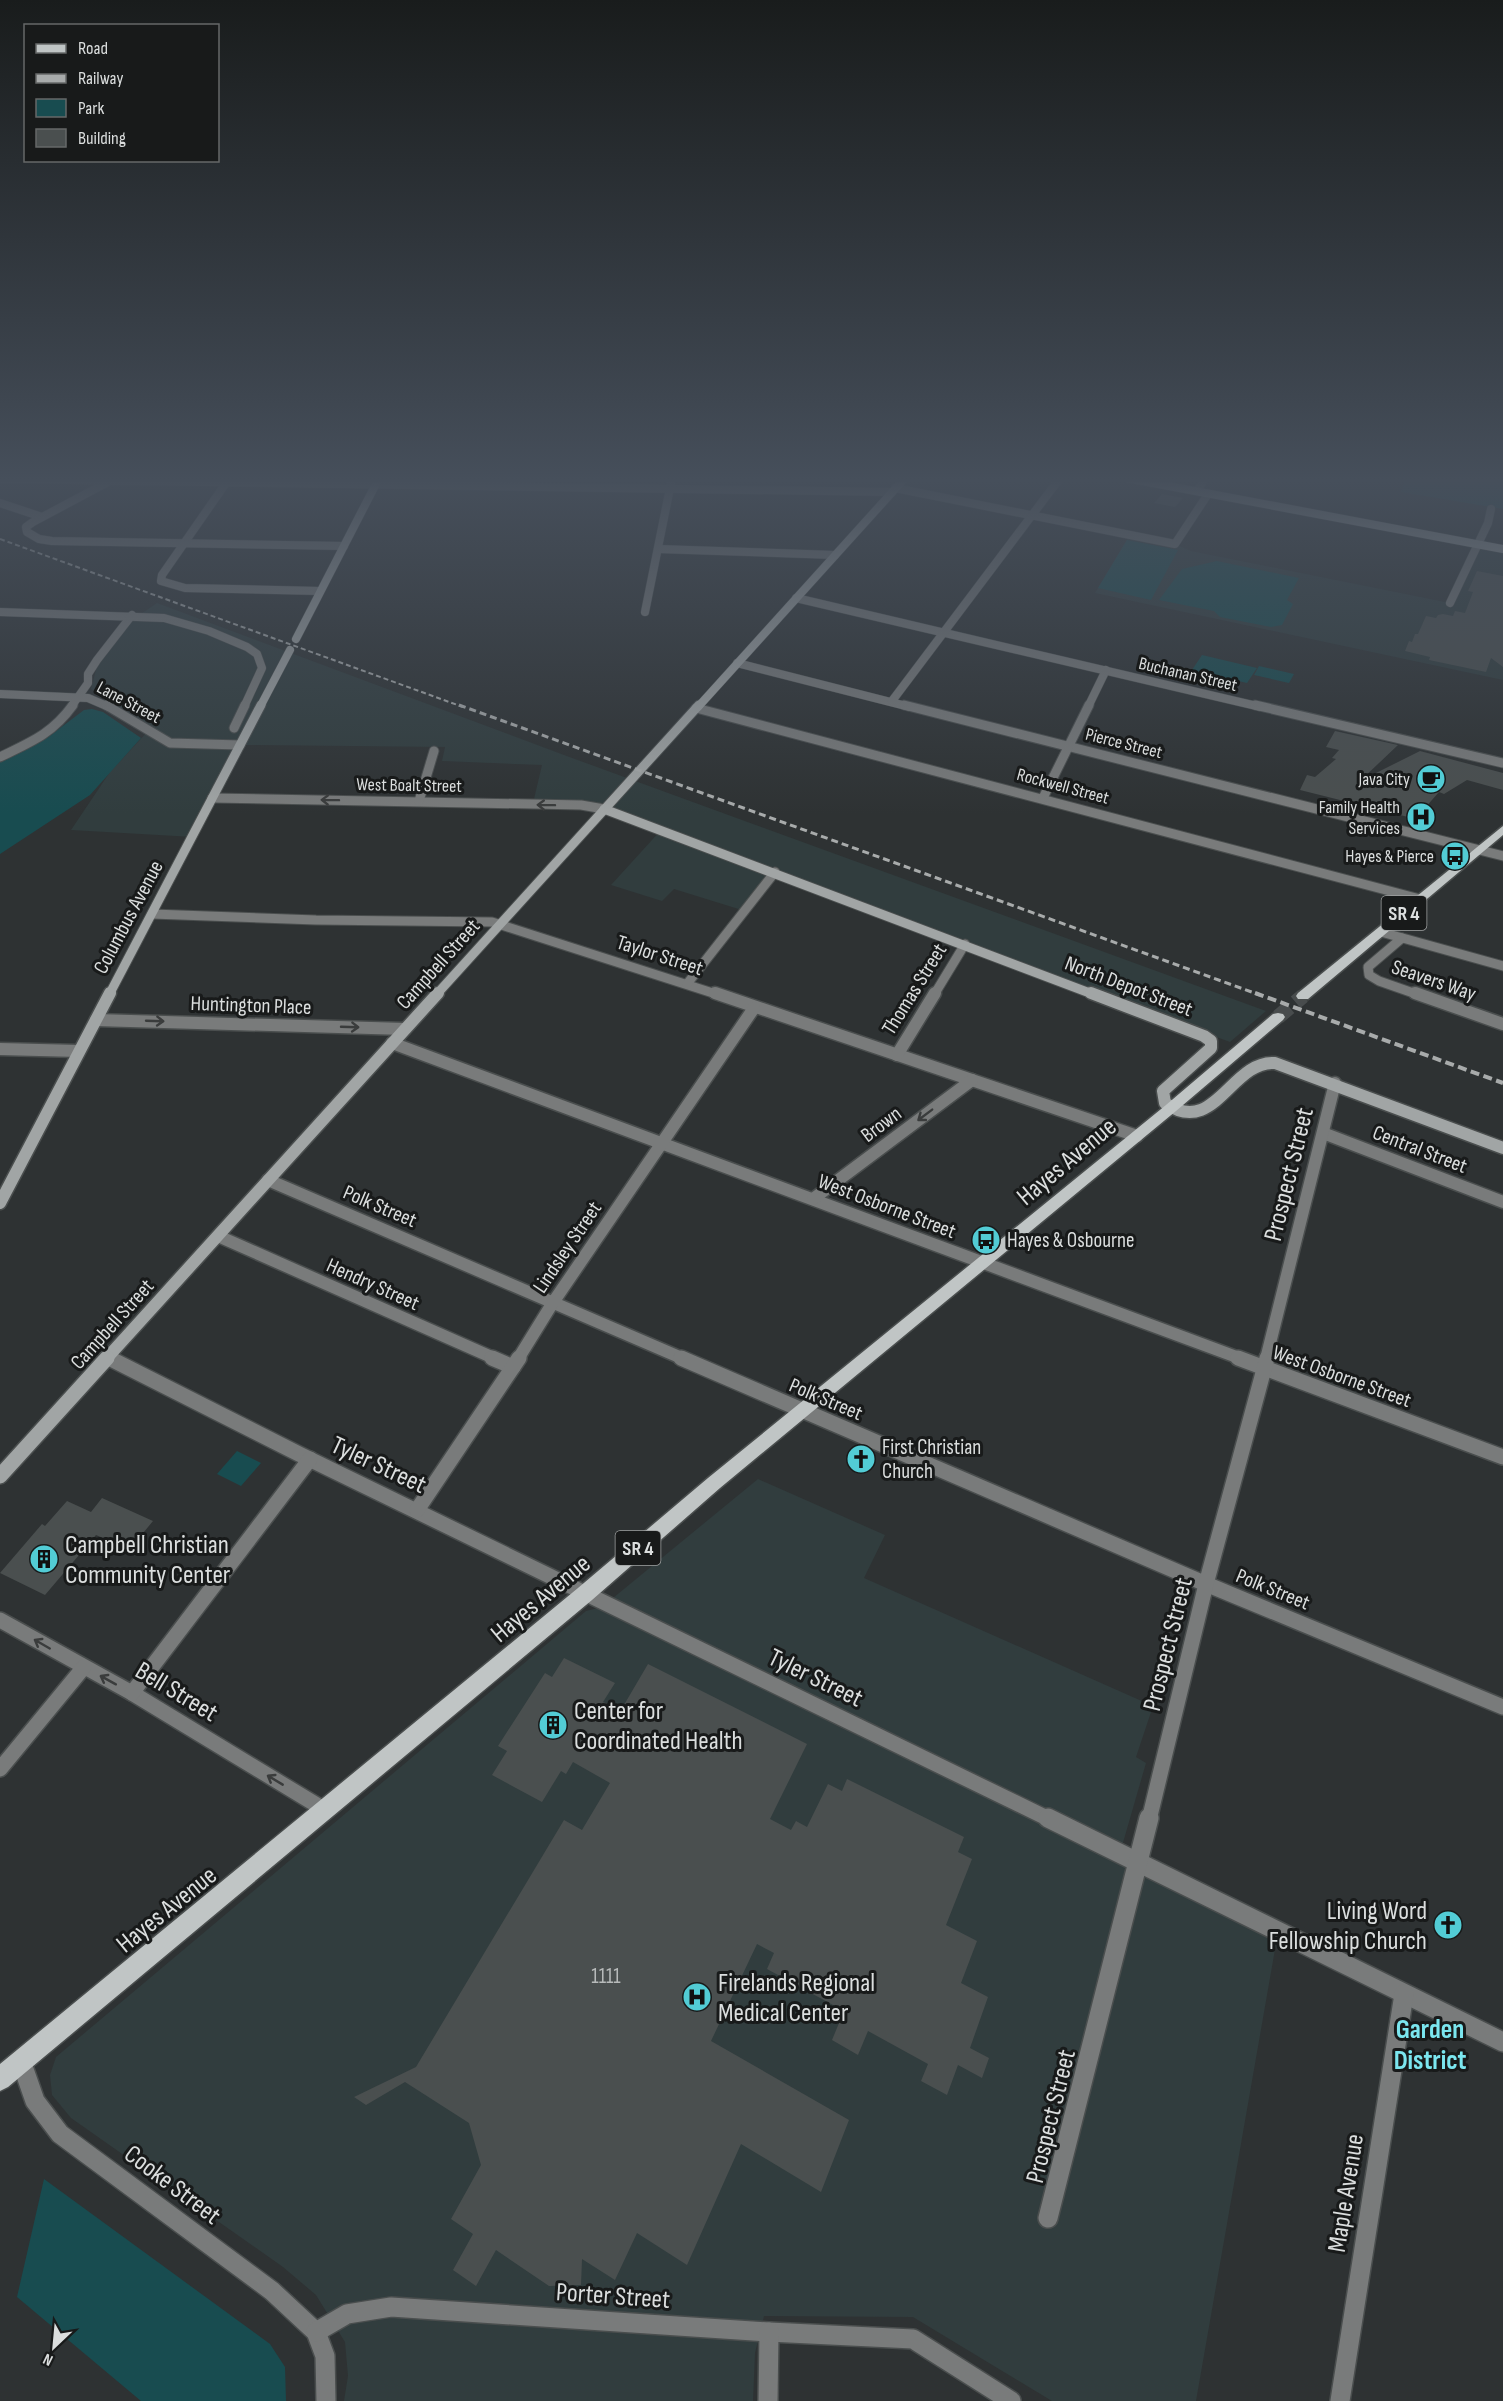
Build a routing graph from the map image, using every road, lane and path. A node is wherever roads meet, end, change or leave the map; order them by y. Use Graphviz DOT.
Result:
graph roads {
  1 [pos="277,590"];
  2 [pos="650,590"];
  3 [pos="803,590"];
  4 [pos="975,590"];
  5 [pos="1456,590"];
  6 [pos="320,591"];
  7 [pos="796,598"];
  8 [pos="1450,603"];
  9 [pos="0,612"];
  10 [pos="645,612"];
  11 [pos="132,615"];
  12 [pos="946,632"];
  13 [pos="296,639"];
  14 [pos="290,650"];
  15 [pos="737,663"];
  16 [pos="1106,670"];
  17 [pos="0,694"];
  18 [pos="80,696"];
  19 [pos="892,702"];
  20 [pos="696,708"];
  21 [pos="234,728"];
  22 [pos="240,745"];
  23 [pos="1070,746"];
  24 [pos="434,751"];
  25 [pos="0,757"];
  26 [pos="1503,763"];
  27 [pos="212,798"];
  28 [pos="1043,798"];
  29 [pos="419,801"];
  30 [pos="604,809"];
  31 [pos="1503,829"];
  32 [pos="1479,850"];
  33 [pos="1503,856"];
  34 [pos="775,872"];
  35 [pos="1420,899"];
  36 [pos="152,914"];
  37 [pos="500,924"];
  38 [pos="1381,932"];
  39 [pos="1402,938"];
  40 [pos="965,944"];
  41 [pos="1503,966"];
  42 [pos="687,984"];
  43 [pos="1303,996"];
  44 [pos="754,1008"];
  45 [pos="1278,1017"];
  46 [pos="96,1020"];
  47 [pos="1503,1024"];
  48 [pos="405,1029"];
  49 [pos="392,1043"];
  50 [pos="0,1049"];
  51 [pos="79,1051"];
  52 [pos="897,1055"];
  53 [pos="972,1080"];
  54 [pos="1335,1083"];
  55 [pos="1171,1108"];
  56 [pos="1323,1133"];
  57 [pos="1137,1136"];
  58 [pos="663,1142"];
  59 [pos="1503,1148"];
  60 [pos="268,1180"];
  61 [pos="813,1199"];
  62 [pos="1503,1202"];
  63 [pos="0,1203"];
  64 [pos="218,1236"];
  65 [pos="982,1263"];
  66 [pos="552,1304"];
  67 [pos="108,1357"];
  68 [pos="513,1367"];
  69 [pos="1264,1368"];
  70 [pos="801,1411"];
  71 [pos="1503,1457"];
  72 [pos="310,1460"];
  73 [pos="0,1476"];
  74 [pos="417,1510"];
  75 [pos="1206,1584"];
  76 [pos="585,1593"];
  77 [pos="0,1620"];
  78 [pos="84,1667"];
  79 [pos="132,1693"];
  80 [pos="1503,1707"];
  81 [pos="0,1769"];
  82 [pos="325,1810"];
  83 [pos="1138,1862"];
  84 [pos="1404,1994"];
  85 [pos="1503,2042"];
  86 [pos="21,2061"];
  87 [pos="0,2079"];
  88 [pos="1048,2218"];
  89 [pos="316,2332"];
  90 [pos="769,2332"];
  91 [pos="326,2401"];
  92 [pos="768,2401"];
  93 [pos="1011,2401"];
  94 [pos="1340,2401"];
  1 -- 6 [label="street"];
  2 -- 10 [label="street"];
  3 -- 7 [label="street, Campbell Street"];
  4 -- 12 [label="street"];
  5 -- 8 [label="street"];
  6 -- 13 [label="street"];
  7 -- 12 [label="street, Buchanan Street"];
  7 -- 15 [label="street, Campbell Street"];
  9 -- 11 [label="street"];
  11 -- 18 [label="street"];
  11 -- 21 [label="street"];
  12 -- 16 [label="street, Buchanan Street"];
  12 -- 19 [label="street"];
  14 -- 22 [label="street, Columbus Avenue"];
  15 -- 19 [label="street, Pierce Street"];
  15 -- 20 [label="street, Campbell Street"];
  16 -- 23 [label="street"];
  16 -- 26 [label="street, Buchanan Street"];
  17 -- 18 [label="street, Lane Street"];
  18 -- 22 [label="street, Lane Street"];
  18 -- 25 [label="street"];
  19 -- 23 [label="street, Pierce Street"];
  20 -- 28 [label="street, Rockwell Street"];
  20 -- 30 [label="street, Campbell Street"];
  22 -- 27 [label="street, Columbus Avenue"];
  23 -- 28 [label="street"];
  23 -- 32 [label="street, Pierce Street"];
  24 -- 29 [label="street"];
  29 -- 27 [label="street, West Boalt Street, one-way"];
  27 -- 36 [label="street, Columbus Avenue"];
  28 -- 35 [label="street, Rockwell Street"];
  30 -- 29 [label="street, West Boalt Street, one-way"];
  30 -- 34 [label="street, North Depot Street"];
  30 -- 37 [label="street, Campbell Street"];
  31 -- 32 [label="main road, SR 4"];
  32 -- 33 [label="street, Pierce Street"];
  32 -- 35 [label="main road, SR 4"];
  34 -- 40 [label="street, North Depot Street"];
  34 -- 42 [label="street"];
  35 -- 38 [label="main road, SR 4"];
  36 -- 37 [label="street, Taylor Street"];
  36 -- 46 [label="street, Columbus Avenue"];
  37 -- 42 [label="street, Taylor Street"];
  37 -- 48 [label="street, Campbell Street"];
  38 -- 39 [label="street"];
  38 -- 43 [label="main road, SR 4"];
  39 -- 41 [label="street"];
  39 -- 47 [label="street, Seavers Way"];
  40 -- 52 [label="street, Thomas Street"];
  40 -- 55 [label="street, North Depot Street"];
  42 -- 44 [label="street, Taylor Street"];
  44 -- 52 [label="street, Taylor Street"];
  44 -- 58 [label="street, Lindsley Street"];
  45 -- 55 [label="main road, Hayes Avenue / SR 4"];
  46 -- 48 [label="street, Huntington Place, one-way"];
  46 -- 51 [label="street, Columbus Avenue"];
  48 -- 49 [label="street, Campbell Street"];
  49 -- 58 [label="street, West Osborne Street"];
  49 -- 60 [label="street, Campbell Street"];
  50 -- 51 [label="street"];
  51 -- 63 [label="street, Columbus Avenue"];
  52 -- 53 [label="street, Taylor Street"];
  53 -- 57 [label="street, Taylor Street"];
  53 -- 61 [label="street, Brown, one-way"];
  54 -- 55 [label="street"];
  54 -- 56 [label="street, Prospect Street"];
  54 -- 59 [label="street"];
  55 -- 57 [label="main road, Hayes Avenue / SR 4"];
  56 -- 62 [label="street, Central Street"];
  56 -- 69 [label="street, Prospect Street"];
  57 -- 65 [label="main road, Hayes Avenue / SR 4"];
  58 -- 61 [label="street, West Osborne Street"];
  58 -- 66 [label="street, Lindsley Street"];
  60 -- 64 [label="street, Campbell Street"];
  60 -- 66 [label="street, Polk Street"];
  61 -- 65 [label="street, West Osborne Street"];
  64 -- 67 [label="street, Campbell Street"];
  64 -- 68 [label="street, Hendry Street"];
  65 -- 69 [label="street, West Osborne Street"];
  65 -- 70 [label="main road, Hayes Avenue / SR 4"];
  66 -- 68 [label="street, Lindsley Street"];
  66 -- 70 [label="street, Polk Street"];
  67 -- 72 [label="street, Tyler Street"];
  67 -- 73 [label="street, Campbell Street"];
  68 -- 74 [label="street, Lindsley Street"];
  69 -- 71 [label="street, West Osborne Street"];
  69 -- 75 [label="street, Prospect Street"];
  70 -- 75 [label="street, Polk Street"];
  70 -- 76 [label="main road, Hayes Avenue / SR 4"];
  72 -- 74 [label="street, Tyler Street"];
  72 -- 79 [label="street"];
  74 -- 76 [label="street, Tyler Street"];
  75 -- 80 [label="street, Polk Street"];
  75 -- 83 [label="street, Prospect Street"];
  76 -- 82 [label="main road, Hayes Avenue / SR 4"];
  76 -- 83 [label="street, Tyler Street"];
  78 -- 77 [label="street, Bell Street, one-way"];
  79 -- 78 [label="street, Bell Street, one-way"];
  78 -- 81 [label="street"];
  82 -- 79 [label="street, Bell Street, one-way"];
  82 -- 86 [label="main road, Hayes Avenue / SR 4"];
  83 -- 84 [label="street, Tyler Street"];
  83 -- 88 [label="street, Prospect Street"];
  84 -- 85 [label="street, Tyler Street"];
  84 -- 94 [label="street, Maple Avenue"];
  86 -- 87 [label="main road, Hayes Avenue / SR 4"];
  86 -- 89 [label="street, Cooke Street"];
  89 -- 90 [label="street, Porter Street"];
  89 -- 91 [label="street"];
  90 -- 92 [label="street"];
  90 -- 93 [label="street, Porter Street"];
}
